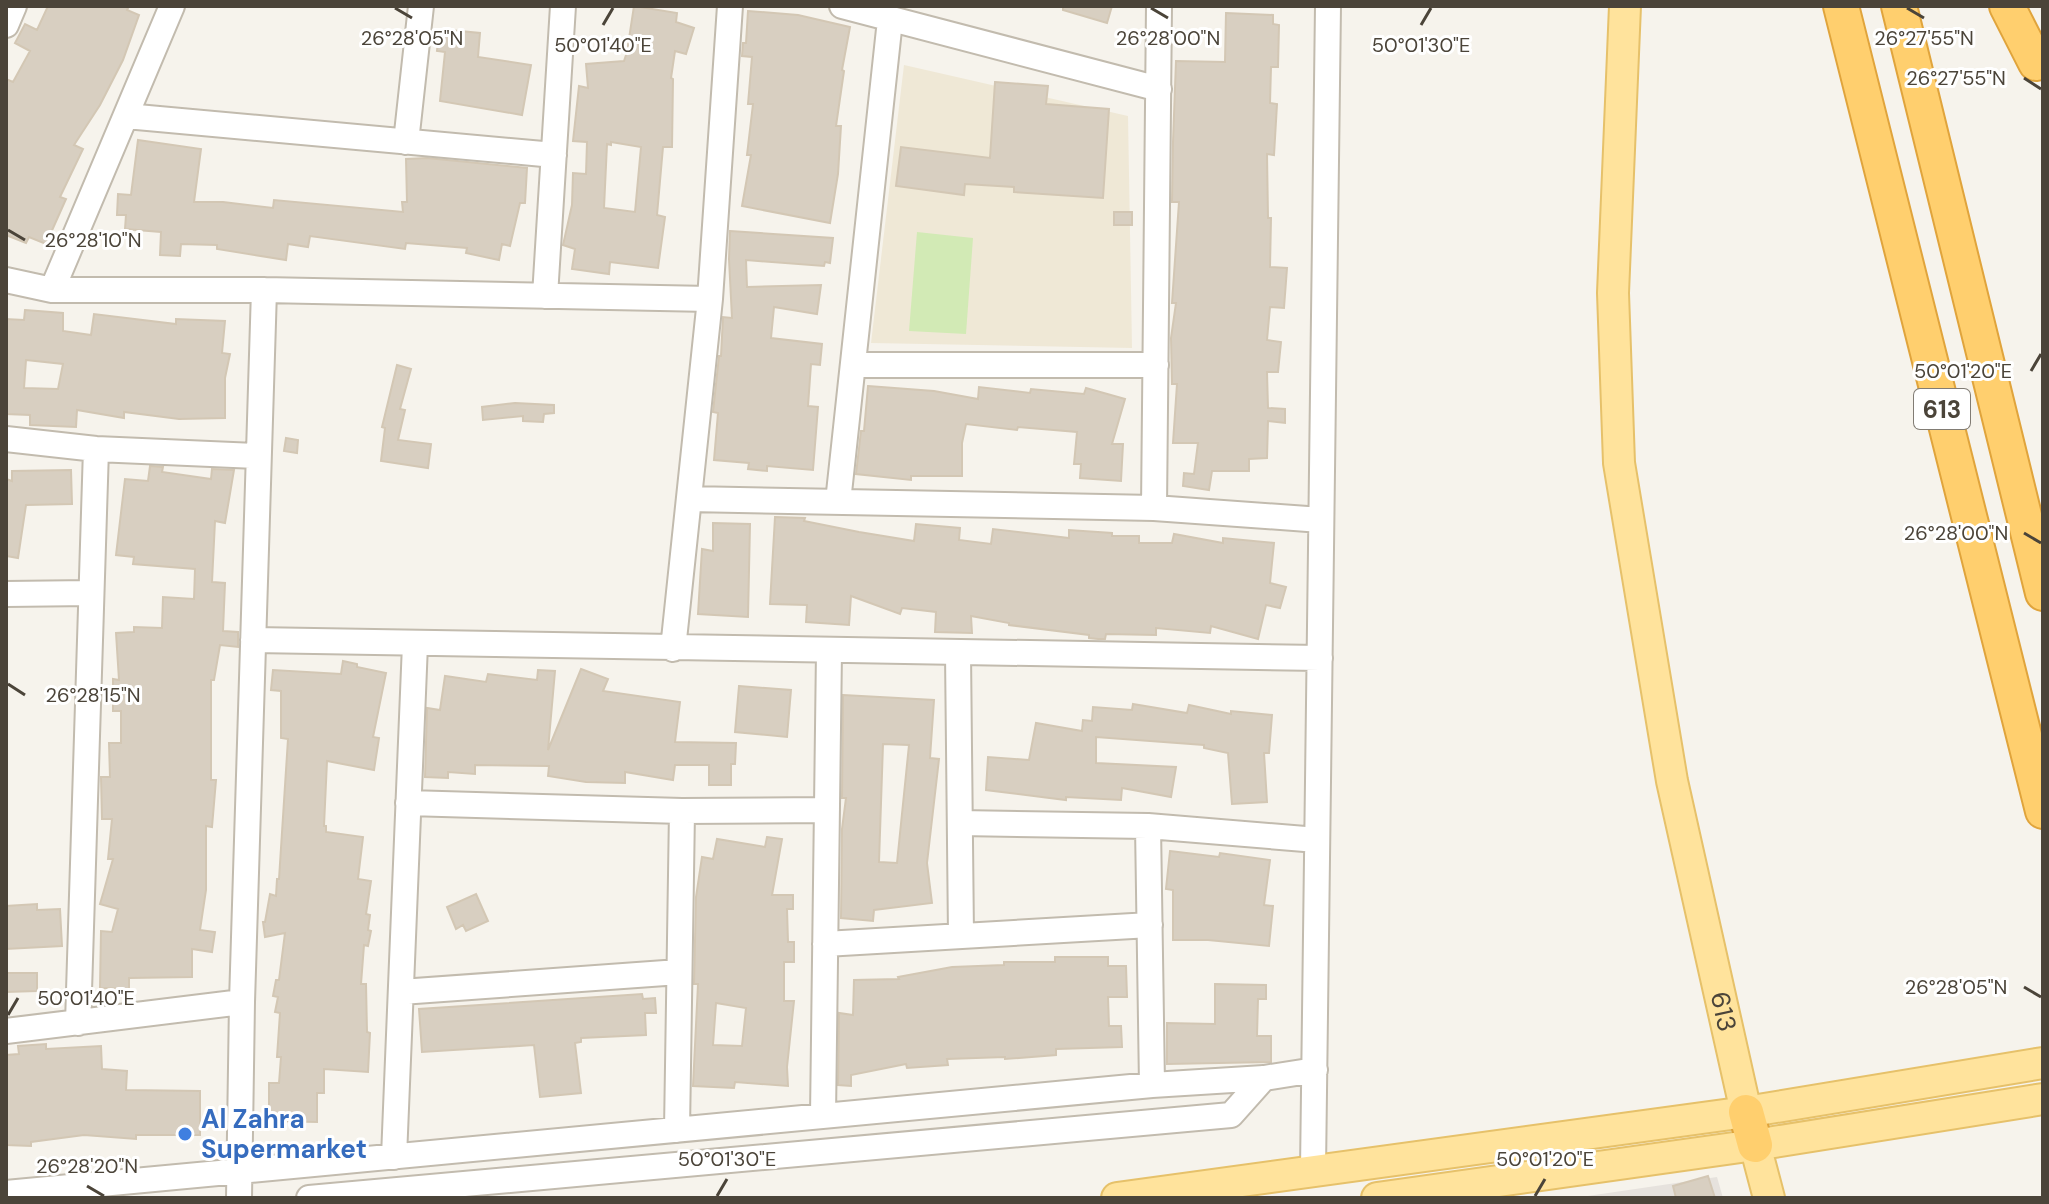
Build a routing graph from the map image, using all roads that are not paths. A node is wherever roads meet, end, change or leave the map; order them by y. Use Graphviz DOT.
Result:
graph roads {
  1 [pos="14,6"];
  2 [pos="172,6"];
  3 [pos="421,6"];
  4 [pos="563,6"];
  5 [pos="730,6"];
  6 [pos="842,6"];
  7 [pos="1159,6"];
  8 [pos="1328,6"];
  9 [pos="1625,6"];
  10 [pos="1841,6"];
  11 [pos="1899,6"];
  12 [pos="2009,6"];
  13 [pos="890,20"];
  14 [pos="6,25"];
  15 [pos="2040,69"];
  16 [pos="1159,89"];
  17 [pos="126,116"];
  18 [pos="406,142"];
  19 [pos="554,155"];
  20 [pos="6,280"];
  21 [pos="52,290"];
  22 [pos="264,290"];
  23 [pos="545,296"];
  24 [pos="710,299"];
  25 [pos="853,365"];
  26 [pos="1156,365"];
  27 [pos="6,439"];
  28 [pos="96,449"];
  29 [pos="258,456"];
  30 [pos="689,499"];
  31 [pos="838,502"];
  32 [pos="1154,508"];
  33 [pos="1321,520"];
  34 [pos="90,593"];
  35 [pos="2043,593"];
  36 [pos="6,594"];
  37 [pos="253,640"];
  38 [pos="415,644"];
  39 [pos="673,649"];
  40 [pos="829,651"];
  41 [pos="958,653"];
  42 [pos="1320,658"];
  43 [pos="408,803"];
  44 [pos="827,810"];
  45 [pos="682,811"];
  46 [pos="2043,811"];
  47 [pos="960,823"];
  48 [pos="1148,826"];
  49 [pos="1317,840"];
  50 [pos="1150,925"];
  51 [pos="961,936"];
  52 [pos="825,944"];
  53 [pos="679,972"];
  54 [pos="401,992"];
  55 [pos="242,1002"];
  56 [pos="78,1023"];
  57 [pos="6,1031"];
  58 [pos="2043,1063"];
  59 [pos="1315,1070"];
  60 [pos="1264,1078"];
  61 [pos="1152,1085"];
  62 [pos="2043,1099"];
  63 [pos="1746,1112"];
  64 [pos="823,1116"];
  65 [pos="677,1130"];
  66 [pos="1755,1145"];
  67 [pos="394,1157"];
  68 [pos="1313,1169"];
  69 [pos="237,1172"];
  70 [pos="6,1193"];
  71 [pos="239,1198"];
  72 [pos="309,1198"];
  73 [pos="1117,1198"];
  74 [pos="1377,1198"];
  75 [pos="1769,1198"];
  1 -- 14 [label="street"];
  2 -- 17 [label="street"];
  3 -- 18 [label="street"];
  4 -- 19 [label="street"];
  5 -- 24 [label="street"];
  6 -- 13 [label="street"];
  7 -- 16 [label="street"];
  8 -- 33 [label="street"];
  9 -- 63 [label="main road, 613"];
  10 -- 46 [label="highway, 613"];
  11 -- 35 [label="highway, 613"];
  12 -- 15 [label="highway"];
  13 -- 16 [label="street"];
  13 -- 25 [label="street"];
  16 -- 26 [label="street"];
  17 -- 18 [label="street"];
  17 -- 21 [label="street"];
  18 -- 19 [label="street"];
  19 -- 23 [label="street"];
  20 -- 21 [label="street"];
  21 -- 22 [label="street"];
  22 -- 23 [label="street"];
  22 -- 29 [label="street"];
  23 -- 24 [label="street"];
  24 -- 30 [label="street"];
  25 -- 26 [label="street"];
  25 -- 31 [label="street"];
  26 -- 32 [label="street"];
  27 -- 28 [label="street"];
  28 -- 29 [label="street"];
  28 -- 34 [label="street"];
  29 -- 37 [label="street"];
  30 -- 31 [label="street"];
  30 -- 39 [label="street"];
  31 -- 32 [label="street"];
  32 -- 33 [label="street"];
  33 -- 42 [label="street"];
  34 -- 36 [label="street"];
  34 -- 56 [label="street"];
  37 -- 38 [label="street"];
  37 -- 55 [label="street"];
  38 -- 39 [label="street"];
  38 -- 43 [label="street"];
  39 -- 40 [label="street"];
  40 -- 41 [label="street"];
  40 -- 44 [label="street"];
  41 -- 42 [label="street"];
  41 -- 47 [label="street"];
  42 -- 49 [label="street"];
  43 -- 45 [label="street"];
  43 -- 54 [label="street"];
  44 -- 45 [label="street"];
  44 -- 52 [label="street"];
  45 -- 53 [label="street"];
  47 -- 48 [label="street"];
  47 -- 51 [label="street"];
  48 -- 49 [label="street"];
  48 -- 50 [label="street"];
  49 -- 59 [label="street"];
  50 -- 51 [label="street"];
  50 -- 61 [label="street"];
  51 -- 52 [label="street"];
  52 -- 64 [label="street"];
  53 -- 54 [label="street"];
  53 -- 65 [label="street"];
  54 -- 67 [label="street"];
  55 -- 56 [label="street"];
  55 -- 69 [label="street"];
  56 -- 57 [label="street"];
  58 -- 63 [label="main road"];
  59 -- 60 [label="street"];
  59 -- 68 [label="street"];
  60 -- 61 [label="street"];
  60 -- 72 [label="street"];
  61 -- 64 [label="street"];
  62 -- 66 [label="main road"];
  63 -- 66 [label="highway"];
  63 -- 68 [label="main road"];
  64 -- 65 [label="street"];
  65 -- 67 [label="street"];
  66 -- 74 [label="main road"];
  66 -- 75 [label="main road"];
  67 -- 69 [label="street"];
  68 -- 73 [label="main road"];
  69 -- 70 [label="street"];
  69 -- 71 [label="street"];
}
